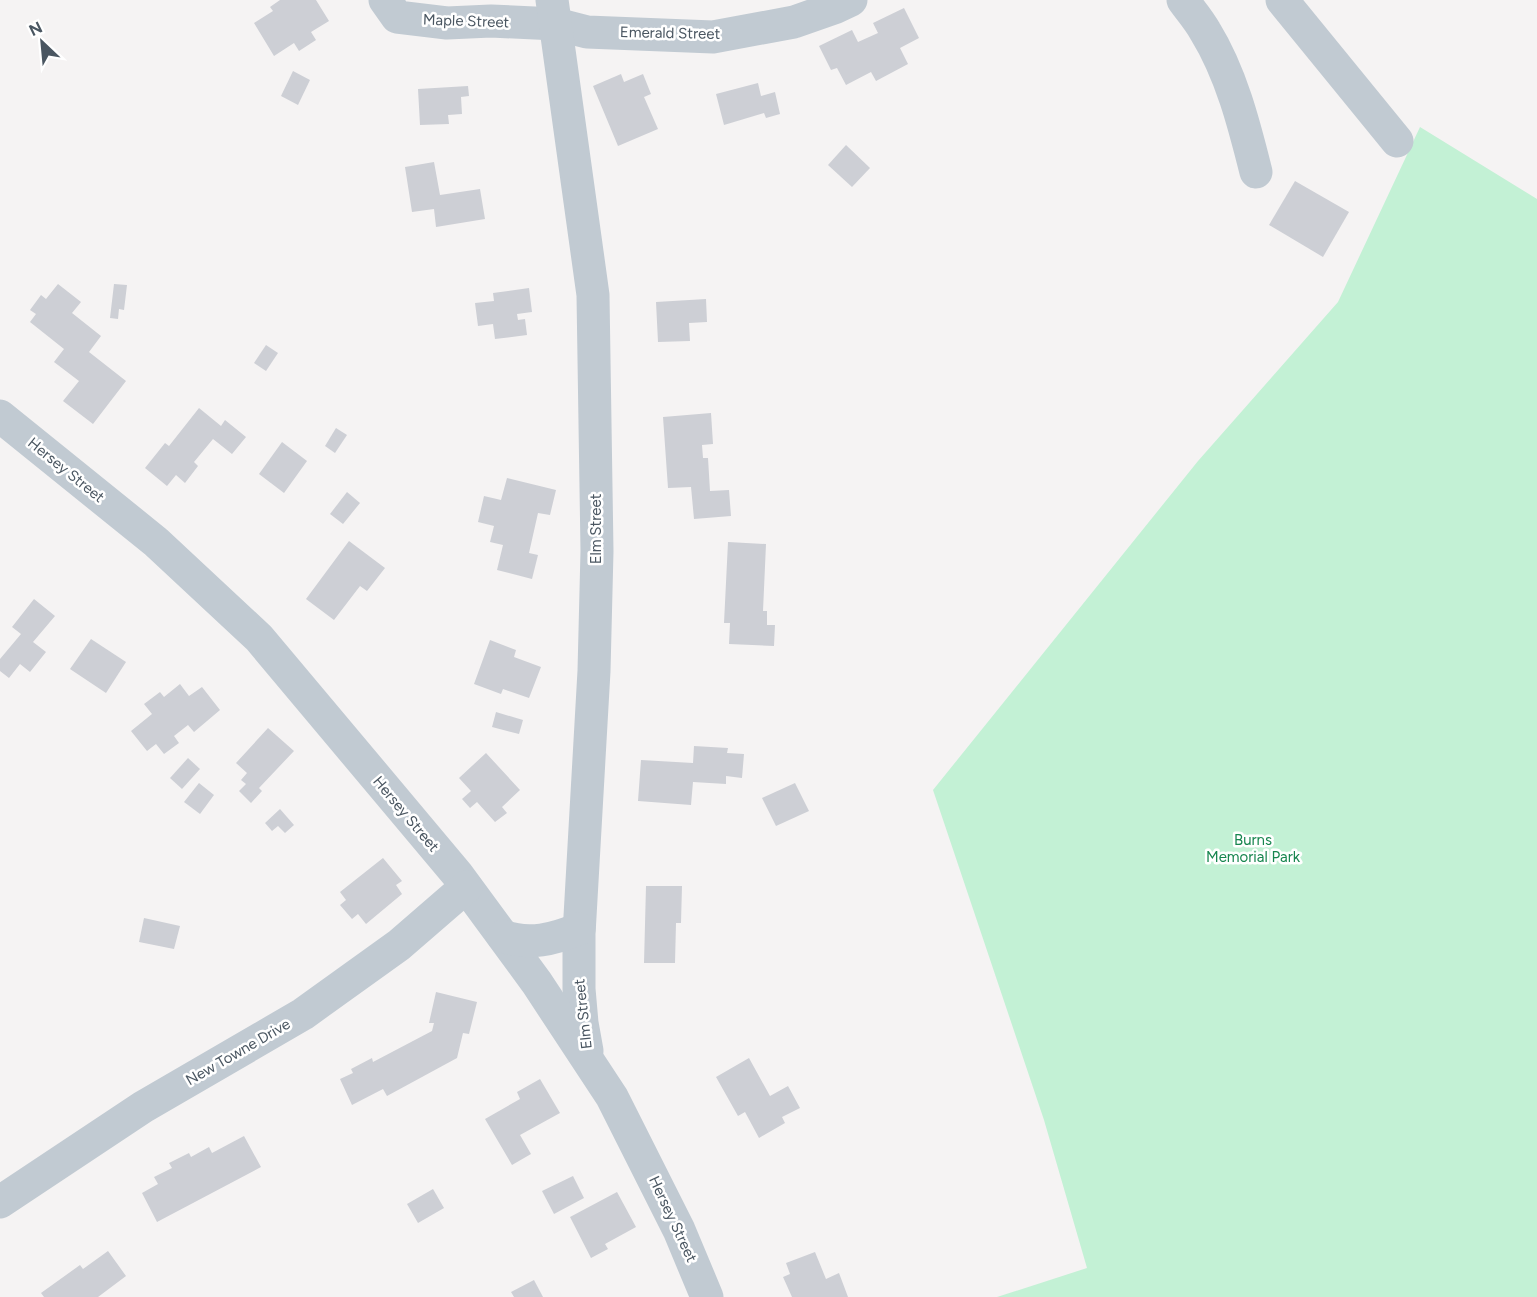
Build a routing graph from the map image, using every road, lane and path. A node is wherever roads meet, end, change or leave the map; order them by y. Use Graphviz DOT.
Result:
graph roads {
  1 [pos="385,0"];
  2 [pos="851,0"];
  3 [pos="1183,0"];
  4 [pos="1282,0"];
  5 [pos="554,12"];
  6 [pos="1397,141"];
  7 [pos="1256,172"];
  8 [pos="0,416"];
  9 [pos="466,887"];
  10 [pos="579,929"];
  11 [pos="503,936"];
  12 [pos="588,1059"];
  13 [pos="0,1202"];
  14 [pos="707,1297"];
  1 -- 5 [label="street, Maple Street"];
  2 -- 5 [label="street, Emerald Street"];
  3 -- 7 [label="street"];
  4 -- 6 [label="street"];
  5 -- 10 [label="street, Elm Street"];
  8 -- 9 [label="street, Hersey Street"];
  9 -- 11 [label="street, Hersey Street"];
  9 -- 13 [label="street, New Towne Drive"];
  10 -- 11 [label="street"];
  10 -- 12 [label="street, Elm Street"];
  11 -- 12 [label="street, Hersey Street"];
  12 -- 14 [label="street, Hersey Street"];
}
